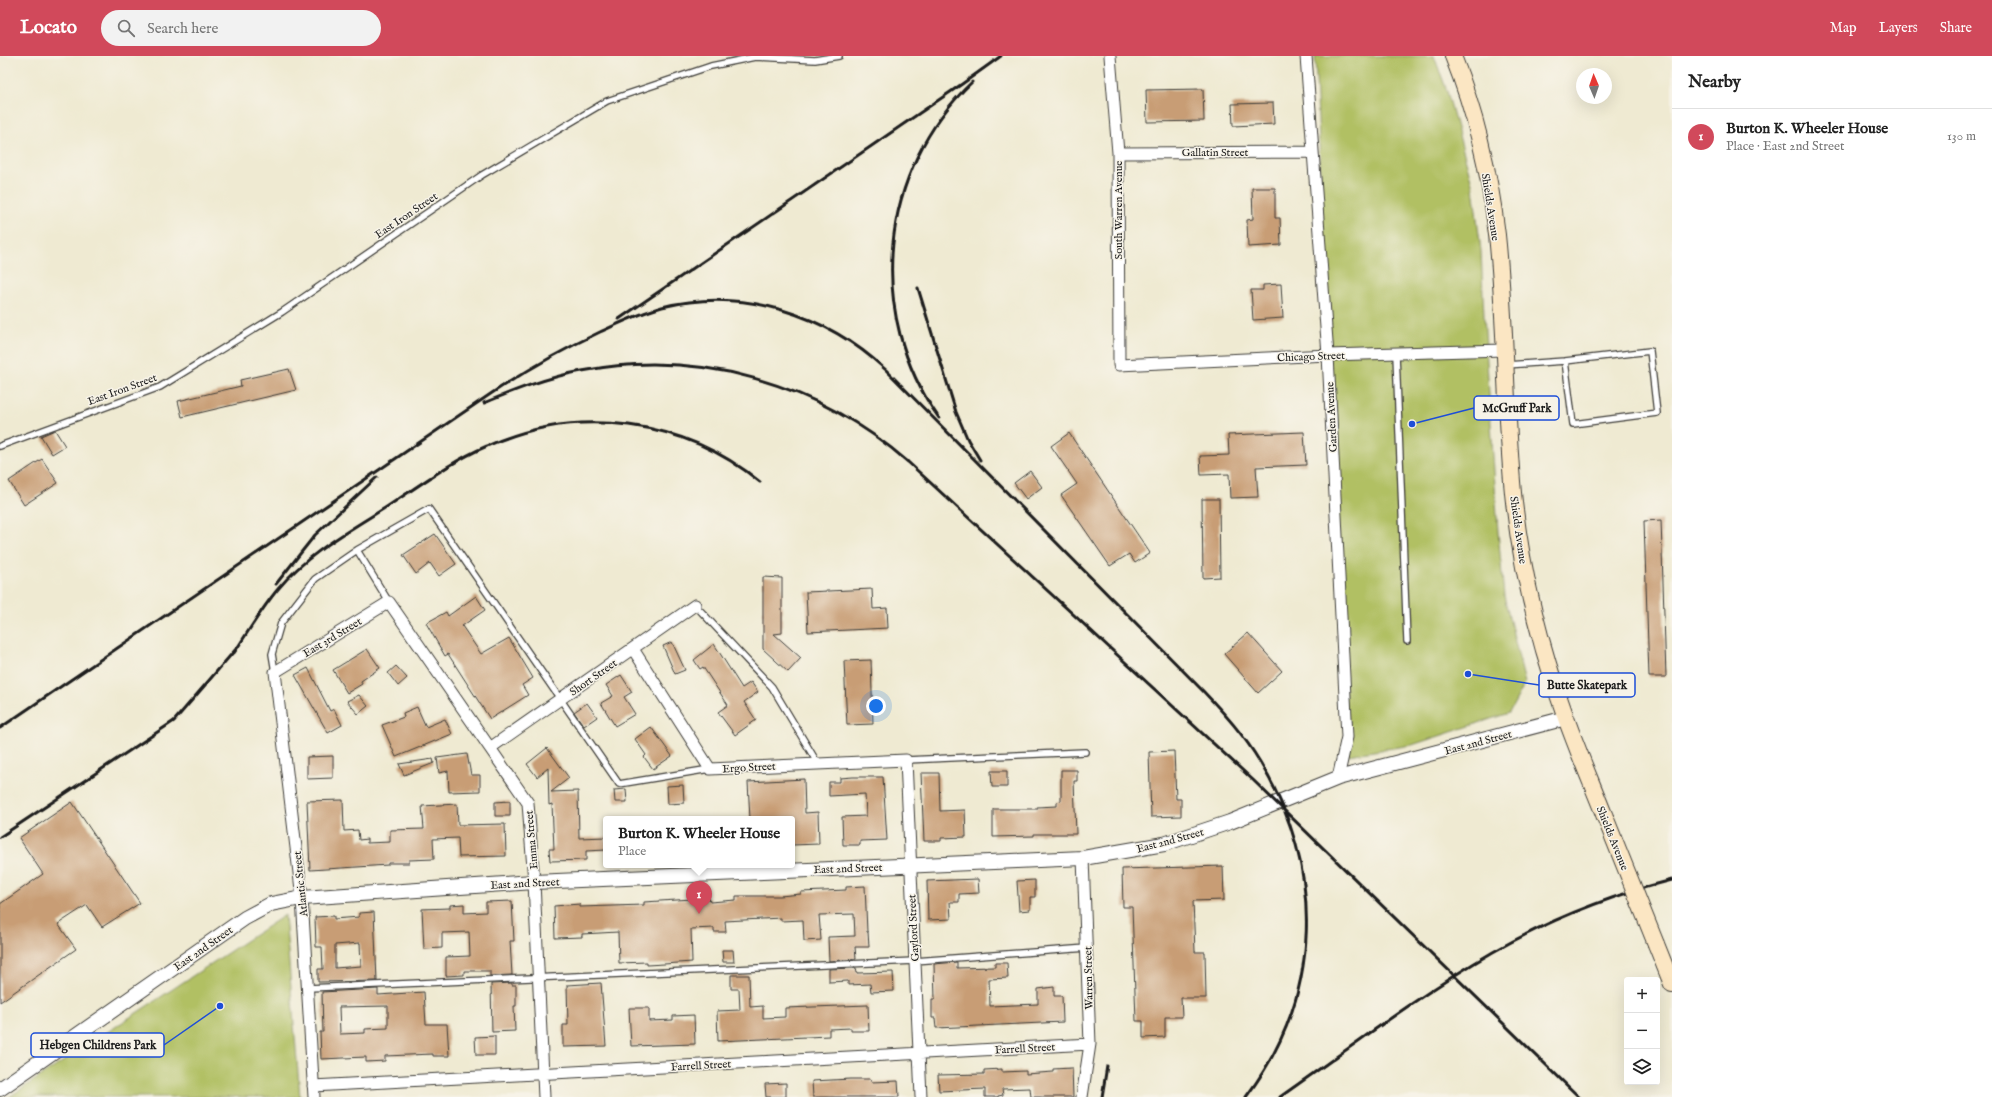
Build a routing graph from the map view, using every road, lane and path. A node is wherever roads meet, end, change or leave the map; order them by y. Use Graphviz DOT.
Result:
graph roads {
  1 [pos="754,56"];
  2 [pos="839,56"];
  3 [pos="1110,56"];
  4 [pos="1306,56"];
  5 [pos="1453,56"];
  6 [pos="1312,152"];
  7 [pos="1118,153"];
  8 [pos="1396,354"];
  9 [pos="1328,355"];
  10 [pos="1504,358"];
  11 [pos="1565,361"];
  12 [pos="1119,365"];
  13 [pos="0,446"];
  14 [pos="356,550"];
  15 [pos="389,602"];
  16 [pos="695,605"];
  17 [pos="1407,641"];
  18 [pos="633,649"];
  19 [pos="275,672"];
  20 [pos="560,701"];
  21 [pos="1566,718"];
  22 [pos="490,748"];
  23 [pos="1085,752"];
  24 [pos="906,760"];
  25 [pos="818,764"];
  26 [pos="710,769"];
  27 [pos="1338,778"];
  28 [pos="1083,858"];
  29 [pos="910,866"];
  30 [pos="534,882"];
  31 [pos="302,898"];
  32 [pos="1088,948"];
  33 [pos="915,961"];
  34 [pos="539,979"];
  35 [pos="1672,984"];
  36 [pos="308,988"];
  37 [pos="1090,1044"];
  38 [pos="919,1054"];
  39 [pos="544,1074"];
  40 [pos="0,1089"];
  41 [pos="313,1091"];
  42 [pos="544,1097"];
  43 [pos="921,1097"];
  44 [pos="1082,1097"];
  1 -- 2 [label="lane, East Iron Street"];
  1 -- 13 [label="lane, East Iron Street"];
  3 -- 7 [label="street, South Warren Avenue"];
  4 -- 6 [label="street, Garden Avenue"];
  5 -- 10 [label="main road, Shields Avenue"];
  6 -- 7 [label="street, Gallatin Street"];
  6 -- 9 [label="street, Garden Avenue"];
  7 -- 12 [label="street, South Warren Avenue"];
  8 -- 9 [label="street, Chicago Street"];
  8 -- 10 [label="street, Chicago Street"];
  8 -- 17 [label="lane"];
  9 -- 12 [label="street, Chicago Street"];
  9 -- 27 [label="street, Garden Avenue"];
  10 -- 11 [label="lane"];
  10 -- 21 [label="main road, Shields Avenue"];
  11 -- 11 [label="lane"];
  14 -- 15 [label="lane"];
  14 -- 19 [label="lane"];
  14 -- 20 [label="lane"];
  15 -- 19 [label="street, East 3rd Street"];
  15 -- 22 [label="street, Emma Street"];
  16 -- 18 [label="street, Short Street"];
  16 -- 25 [label="lane"];
  18 -- 20 [label="street, Short Street"];
  18 -- 26 [label="street, Ergo Street"];
  19 -- 31 [label="street, Atlantic Street"];
  20 -- 22 [label="street, Short Street"];
  20 -- 26 [label="lane"];
  21 -- 27 [label="street, East 2nd Street"];
  21 -- 35 [label="main road, Shields Avenue, bridge"];
  22 -- 30 [label="street, Emma Street"];
  23 -- 24 [label="lane"];
  24 -- 25 [label="street, Ergo Street"];
  24 -- 29 [label="street, Gaylord Street"];
  25 -- 26 [label="street, Ergo Street"];
  27 -- 28 [label="street, East 2nd Street"];
  28 -- 29 [label="street, East 2nd Street"];
  28 -- 32 [label="street, Warren Street"];
  29 -- 30 [label="street, East 2nd Street"];
  29 -- 33 [label="street, Gaylord Street"];
  30 -- 31 [label="street, East 2nd Street"];
  30 -- 34 [label="street, Emma Street"];
  31 -- 36 [label="street, Atlantic Street"];
  31 -- 40 [label="street, East 2nd Street"];
  32 -- 33 [label="lane"];
  32 -- 37 [label="street, Warren Street"];
  33 -- 34 [label="lane"];
  33 -- 38 [label="street, Gaylord Street"];
  34 -- 36 [label="lane"];
  34 -- 39 [label="street, Emma Street"];
  36 -- 41 [label="street, Atlantic Street"];
  37 -- 38 [label="street, Farrell Street"];
  37 -- 44 [label="street, Warren Street"];
  38 -- 39 [label="street, Farrell Street"];
  38 -- 43 [label="street, Gaylord Street"];
  39 -- 41 [label="street, Farrell Street"];
  39 -- 42 [label="street, Emma Street"];
}
